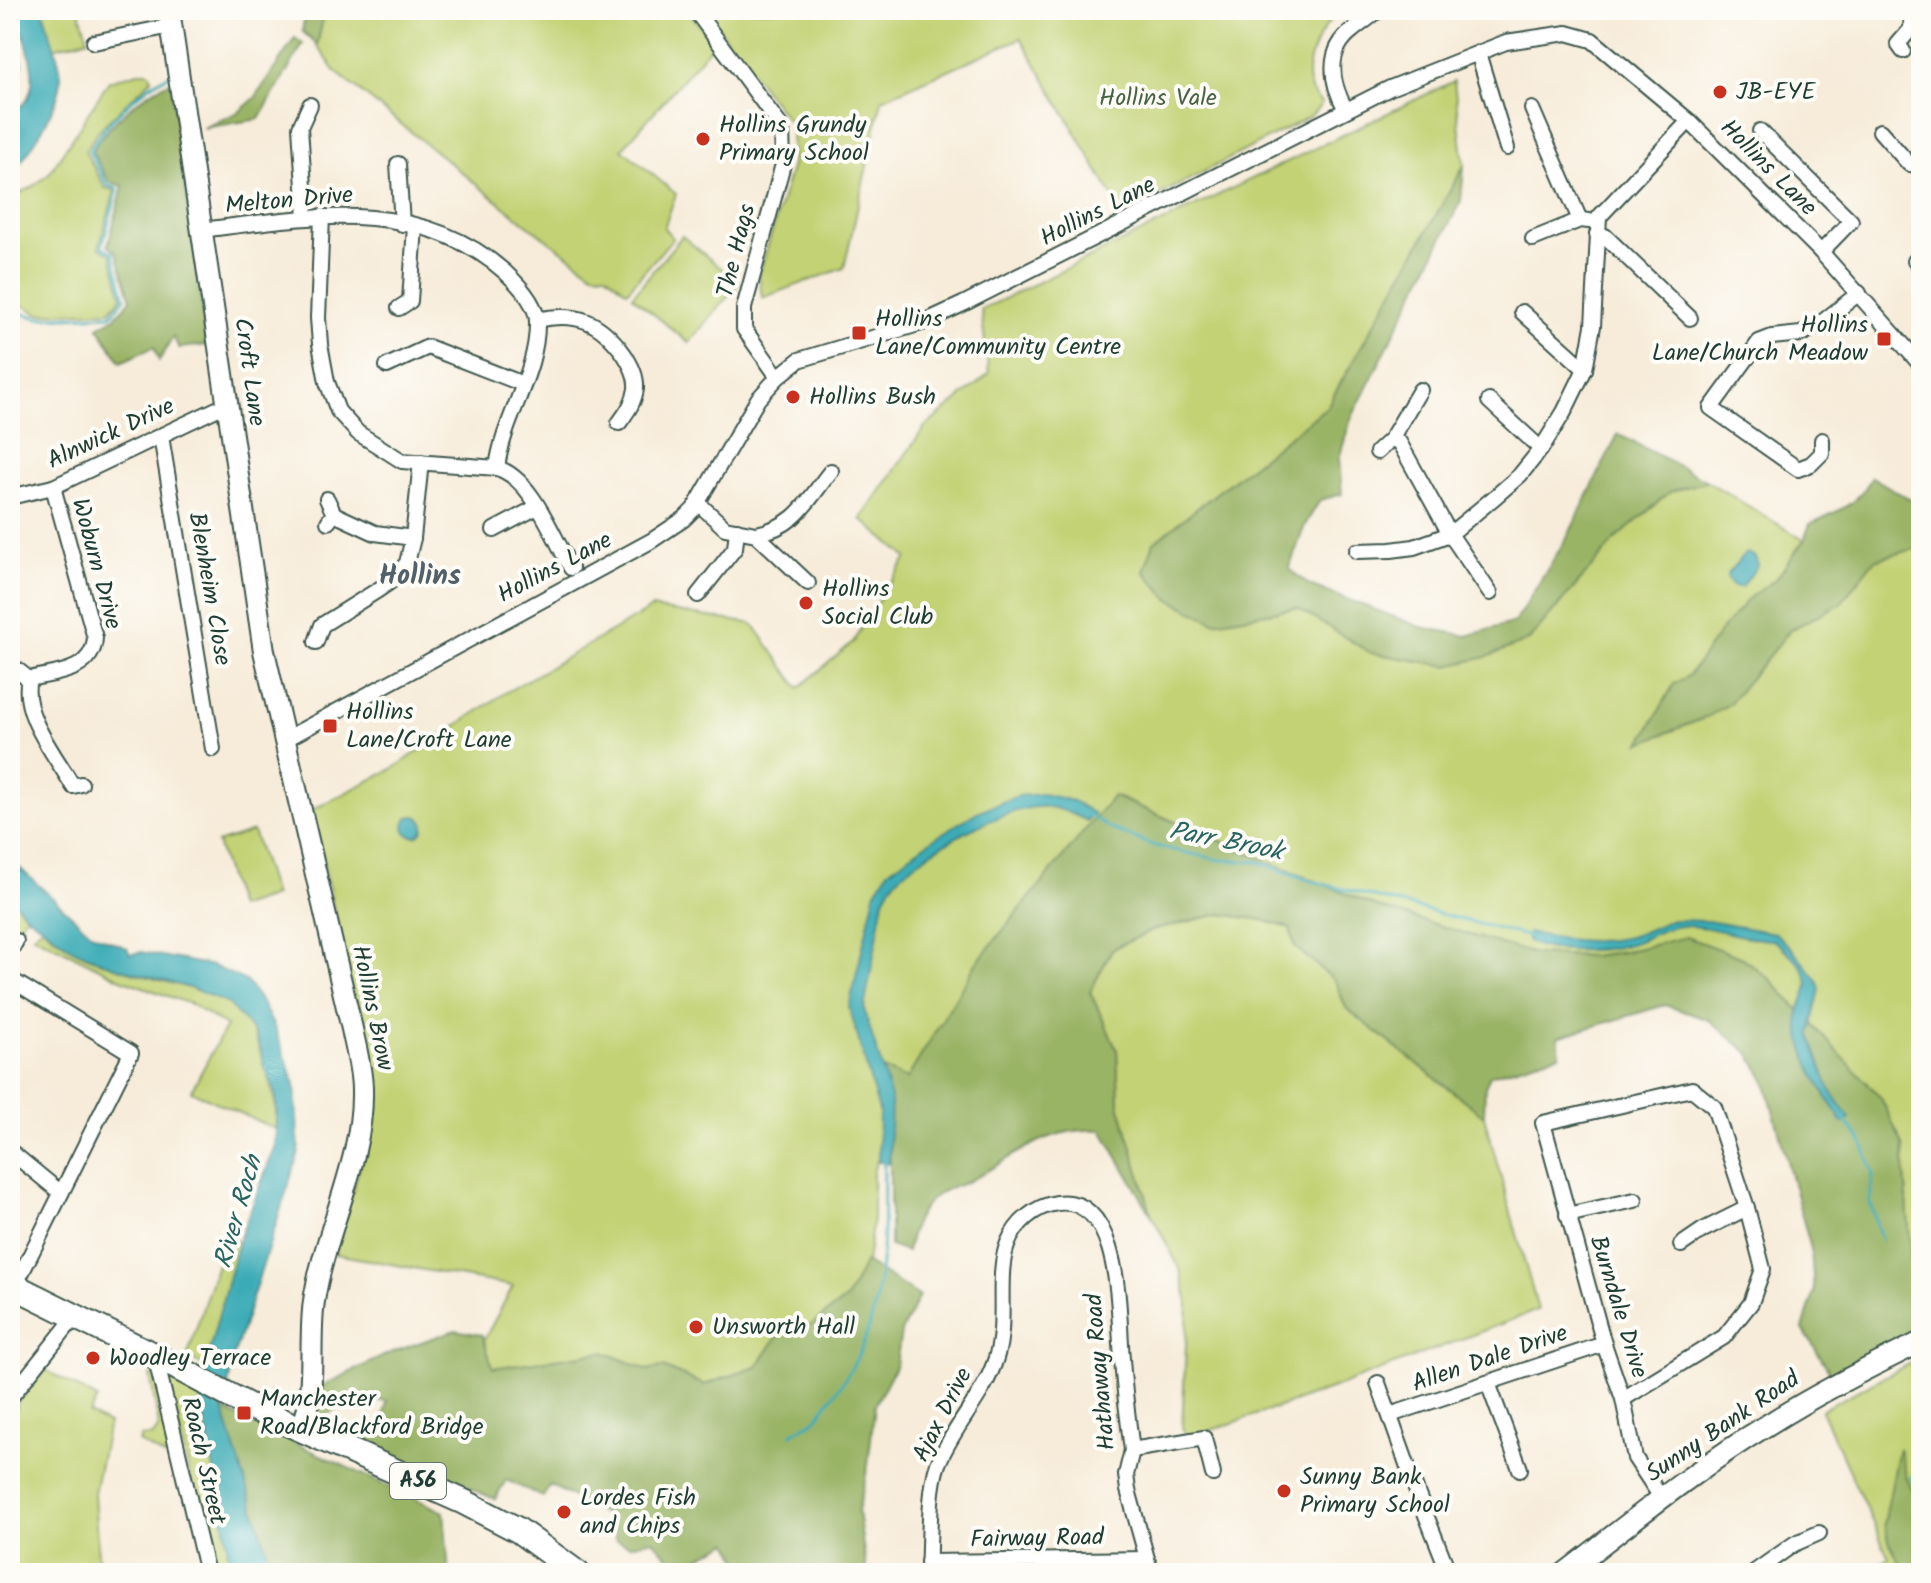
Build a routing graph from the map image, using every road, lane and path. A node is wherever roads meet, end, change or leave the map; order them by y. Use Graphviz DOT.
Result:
graph roads {
  1 [pos="695,10"];
  2 [pos="1378,10"];
  3 [pos="1912,10"];
  4 [pos="170,18"];
  5 [pos="94,42"];
  6 [pos="1903,51"];
  7 [pos="1478,53"];
  8 [pos="310,105"];
  9 [pos="1532,109"];
  10 [pos="1346,110"];
  11 [pos="1689,121"];
  12 [pos="1760,131"];
  13 [pos="1880,131"];
  14 [pos="1507,148"];
  15 [pos="398,164"];
  16 [pos="1921,165"];
  17 [pos="322,216"];
  18 [pos="306,217"];
  19 [pos="1580,220"];
  20 [pos="408,225"];
  21 [pos="1598,228"];
  22 [pos="202,230"];
  23 [pos="1533,239"];
  24 [pos="1821,252"];
  25 [pos="1859,293"];
  26 [pos="399,308"];
  27 [pos="1522,312"];
  28 [pos="1690,318"];
  29 [pos="537,320"];
  30 [pos="1921,365"];
  31 [pos="387,366"];
  32 [pos="1585,369"];
  33 [pos="778,377"];
  34 [pos="523,384"];
  35 [pos="1420,390"];
  36 [pos="1489,401"];
  37 [pos="227,404"];
  38 [pos="619,423"];
  39 [pos="161,436"];
  40 [pos="1391,439"];
  41 [pos="1822,440"];
  42 [pos="1541,449"];
  43 [pos="1377,452"];
  44 [pos="421,462"];
  45 [pos="497,468"];
  46 [pos="831,471"];
  47 [pos="53,487"];
  48 [pos="10,497"];
  49 [pos="327,499"];
  50 [pos="698,503"];
  51 [pos="537,507"];
  52 [pos="494,530"];
  53 [pos="737,530"];
  54 [pos="756,534"];
  55 [pos="1450,534"];
  56 [pos="413,538"];
  57 [pos="1357,551"];
  58 [pos="571,568"];
  59 [pos="808,583"];
  60 [pos="1490,593"];
  61 [pos="698,595"];
  62 [pos="316,642"];
  63 [pos="10,664"];
  64 [pos="29,679"];
  65 [pos="284,740"];
  66 [pos="213,749"];
  67 [pos="81,784"];
  68 [pos="10,979"];
  69 [pos="10,1151"];
  70 [pos="61,1193"];
  71 [pos="1635,1200"];
  72 [pos="1049,1204"];
  73 [pos="1747,1208"];
  74 [pos="1567,1215"];
  75 [pos="1681,1245"];
  76 [pos="12,1286"];
  77 [pos="74,1318"];
  78 [pos="1921,1342"];
  79 [pos="1604,1344"];
  80 [pos="170,1364"];
  81 [pos="1378,1383"];
  82 [pos="1488,1383"];
  83 [pos="10,1398"];
  84 [pos="1623,1399"];
  85 [pos="1390,1415"];
  86 [pos="302,1429"];
  87 [pos="1132,1450"];
  88 [pos="1520,1469"];
  89 [pos="1213,1474"];
  90 [pos="1662,1499"];
  91 [pos="1819,1533"];
  92 [pos="1149,1566"];
  93 [pos="928,1568"];
  94 [pos="207,1573"];
  95 [pos="577,1573"];
  96 [pos="1449,1573"];
  97 [pos="1565,1573"];
  98 [pos="1753,1573"];
  1 -- 33 [label="street, The Hags"];
  2 -- 10 [label="street"];
  3 -- 6 [label="street"];
  4 -- 5 [label="street"];
  4 -- 22 [label="street, Croft Lane"];
  7 -- 10 [label="street, Hollins Lane"];
  7 -- 11 [label="street, Hollins Lane"];
  7 -- 14 [label="street"];
  8 -- 18 [label="street"];
  9 -- 19 [label="street"];
  10 -- 33 [label="street, Hollins Lane"];
  11 -- 21 [label="street"];
  11 -- 24 [label="street, Hollins Lane"];
  12 -- 24 [label="street"];
  13 -- 16 [label="street"];
  15 -- 20 [label="street"];
  17 -- 18 [label="street, Melton Drive"];
  17 -- 20 [label="street, Melton Drive"];
  17 -- 44 [label="street"];
  18 -- 22 [label="street, Melton Drive"];
  19 -- 21 [label="street"];
  19 -- 23 [label="street"];
  20 -- 26 [label="street"];
  20 -- 29 [label="street, Melton Drive"];
  21 -- 28 [label="street"];
  21 -- 32 [label="street"];
  22 -- 37 [label="street, Croft Lane"];
  24 -- 25 [label="street, Hollins Lane"];
  25 -- 30 [label="street, Hollins Lane"];
  25 -- 41 [label="street"];
  27 -- 32 [label="street"];
  29 -- 34 [label="street"];
  29 -- 38 [label="street"];
  31 -- 34 [label="street"];
  32 -- 42 [label="street"];
  33 -- 50 [label="street, Hollins Lane"];
  34 -- 45 [label="street"];
  35 -- 40 [label="street"];
  36 -- 42 [label="street"];
  37 -- 39 [label="street, Alnwick Drive"];
  37 -- 65 [label="street, Croft Lane"];
  39 -- 47 [label="street, Alnwick Drive"];
  39 -- 66 [label="street, Blenheim Close"];
  40 -- 43 [label="street"];
  40 -- 55 [label="street"];
  42 -- 55 [label="street"];
  44 -- 45 [label="street"];
  44 -- 56 [label="street"];
  45 -- 51 [label="street"];
  46 -- 54 [label="street"];
  47 -- 48 [label="street, Alnwick Drive"];
  47 -- 64 [label="street, Woburn Drive"];
  49 -- 56 [label="street"];
  50 -- 53 [label="street"];
  50 -- 65 [label="street, Hollins Lane"];
  51 -- 52 [label="street"];
  51 -- 58 [label="street"];
  53 -- 54 [label="street"];
  53 -- 61 [label="street"];
  54 -- 59 [label="street"];
  55 -- 57 [label="street"];
  55 -- 60 [label="street"];
  56 -- 62 [label="street"];
  63 -- 64 [label="street"];
  64 -- 67 [label="street"];
  65 -- 86 [label="street, Hollins Brow"];
  68 -- 70 [label="street"];
  69 -- 70 [label="street"];
  70 -- 76 [label="street"];
  71 -- 74 [label="street"];
  72 -- 87 [label="street, Hathaway Road"];
  72 -- 93 [label="street, Ajax Drive"];
  73 -- 74 [label="street, Burndale Drive"];
  73 -- 75 [label="street"];
  73 -- 84 [label="street"];
  74 -- 79 [label="street, Burndale Drive"];
  76 -- 77 [label="highway, A56"];
  77 -- 80 [label="highway, A56"];
  77 -- 83 [label="street"];
  78 -- 90 [label="street, Sunny Bank Road"];
  79 -- 82 [label="street, Allen Dale Drive"];
  79 -- 84 [label="street, Burndale Drive"];
  80 -- 86 [label="highway, A56"];
  80 -- 94 [label="street, Roach Street"];
  81 -- 85 [label="street"];
  82 -- 85 [label="street, Allen Dale Drive"];
  82 -- 88 [label="street"];
  84 -- 90 [label="street, Burndale Drive"];
  85 -- 96 [label="street"];
  86 -- 95 [label="highway, A56"];
  87 -- 89 [label="street"];
  87 -- 92 [label="street, Hathaway Road"];
  90 -- 97 [label="street, Sunny Bank Road"];
  91 -- 98 [label="street"];
  92 -- 93 [label="street, Fairway Road"];
}
